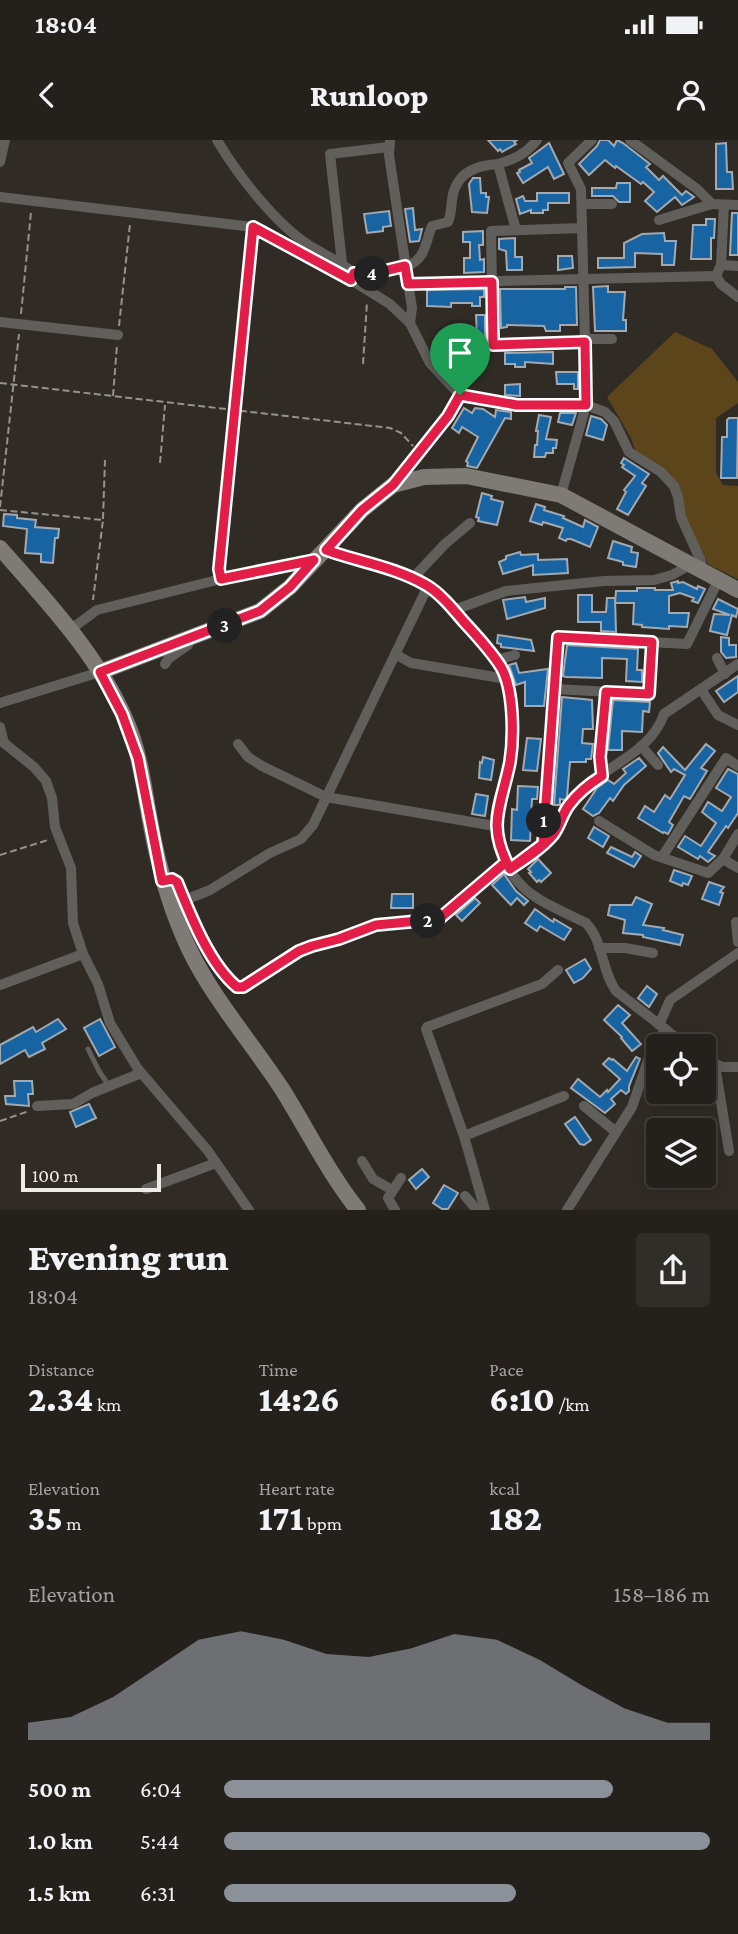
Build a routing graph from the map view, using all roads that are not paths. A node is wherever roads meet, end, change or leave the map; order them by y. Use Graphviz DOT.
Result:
graph roads {
  1 [pos="5,140"];
  2 [pos="217,140"];
  3 [pos="230,140"];
  4 [pos="537,140"];
  5 [pos="592,140"];
  6 [pos="630,140"];
  7 [pos="389,143"];
  8 [pos="225,153"];
  9 [pos="0,162"];
  10 [pos="498,164"];
  11 [pos="0,197"];
  12 [pos="582,204"];
  13 [pos="612,204"];
  14 [pos="712,204"];
  15 [pos="724,205"];
  16 [pos="738,205"];
  17 [pos="659,220"];
  18 [pos="582,228"];
  19 [pos="516,230"];
  20 [pos="342,263"];
  21 [pos="738,266"];
  22 [pos="405,267"];
  23 [pos="719,270"];
  24 [pos="352,277"];
  25 [pos="584,279"];
  26 [pos="492,282"];
  27 [pos="408,284"];
  28 [pos="738,297"];
  29 [pos="0,322"];
  30 [pos="410,323"];
  31 [pos="118,335"];
  32 [pos="612,339"];
  33 [pos="585,341"];
  34 [pos="460,395"];
  35 [pos="586,405"];
  36 [pos="393,485"];
  37 [pos="561,495"];
  38 [pos="470,523"];
  39 [pos="0,548"];
  40 [pos="320,555"];
  41 [pos="704,573"];
  42 [pos="412,579"];
  43 [pos="428,586"];
  44 [pos="738,590"];
  45 [pos="454,610"];
  46 [pos="71,629"];
  47 [pos="188,639"];
  48 [pos="652,642"];
  49 [pos="395,654"];
  50 [pos="515,655"];
  51 [pos="717,658"];
  52 [pos="496,660"];
  53 [pos="165,664"];
  54 [pos="738,664"];
  55 [pos="100,672"];
  56 [pos="725,674"];
  57 [pos="506,679"];
  58 [pos="555,689"];
  59 [pos="702,691"];
  60 [pos="606,692"];
  61 [pos="0,703"];
  62 [pos="738,725"];
  63 [pos="0,727"];
  64 [pos="238,744"];
  65 [pos="641,746"];
  66 [pos="658,765"];
  67 [pos="738,766"];
  68 [pos="602,776"];
  69 [pos="326,797"];
  70 [pos="600,821"];
  71 [pos="495,826"];
  72 [pos="738,834"];
  73 [pos="543,844"];
  74 [pos="662,857"];
  75 [pos="723,859"];
  76 [pos="508,866"];
  77 [pos="738,868"];
  78 [pos="162,881"];
  79 [pos="185,900"];
  80 [pos="736,922"];
  81 [pos="738,942"];
  82 [pos="600,948"];
  83 [pos="653,953"];
  84 [pos="738,953"];
  85 [pos="83,954"];
  86 [pos="558,970"];
  87 [pos="0,985"];
  88 [pos="662,1027"];
  89 [pos="671,1034"];
  90 [pos="88,1049"];
  91 [pos="716,1065"];
  92 [pos="738,1067"];
  93 [pos="716,1071"];
  94 [pos="141,1073"];
  95 [pos="109,1086"];
  96 [pos="564,1096"];
  97 [pos="37,1106"];
  98 [pos="584,1106"];
  99 [pos="616,1132"];
  100 [pos="464,1136"];
  101 [pos="729,1152"];
  102 [pos="362,1161"];
  103 [pos="216,1163"];
  104 [pos="401,1178"];
  105 [pos="146,1189"];
  106 [pos="392,1190"];
  107 [pos="465,1196"];
  108 [pos="249,1209"];
  109 [pos="358,1209"];
  110 [pos="395,1209"];
  111 [pos="477,1209"];
  112 [pos="485,1209"];
  113 [pos="568,1209"];
  1 -- 9 [label="street"];
  2 -- 8 [label="street"];
  3 -- 8 [label="street"];
  4 -- 10 [label="street"];
  5 -- 12 [label="street"];
  6 -- 14 [label="street"];
  7 -- 20 [label="street"];
  7 -- 22 [label="street"];
  8 -- 20 [label="street"];
  10 -- 19 [label="street"];
  10 -- 22 [label="street"];
  11 -- 24 [label="street"];
  12 -- 13 [label="street"];
  12 -- 18 [label="street"];
  14 -- 15 [label="street"];
  14 -- 17 [label="street"];
  15 -- 16 [label="street"];
  15 -- 23 [label="street"];
  18 -- 19 [label="street"];
  18 -- 25 [label="street"];
  19 -- 26 [label="street"];
  20 -- 24 [label="street"];
  21 -- 23 [label="street"];
  22 -- 24 [label="street"];
  22 -- 27 [label="street"];
  23 -- 25 [label="street"];
  23 -- 28 [label="street"];
  24 -- 30 [label="street"];
  25 -- 26 [label="street"];
  25 -- 33 [label="street"];
  26 -- 27 [label="street"];
  26 -- 33 [label="street"];
  27 -- 30 [label="street"];
  29 -- 31 [label="street"];
  30 -- 34 [label="street"];
  32 -- 33 [label="street"];
  33 -- 35 [label="street"];
  34 -- 35 [label="street"];
  34 -- 36 [label="street"];
  35 -- 37 [label="street"];
  35 -- 41 [label="street"];
  36 -- 37 [label="street"];
  36 -- 40 [label="street"];
  37 -- 41 [label="street"];
  38 -- 42 [label="street"];
  39 -- 46 [label="street"];
  40 -- 42 [label="street"];
  40 -- 46 [label="street"];
  40 -- 47 [label="street"];
  41 -- 44 [label="street"];
  41 -- 45 [label="street"];
  41 -- 48 [label="street"];
  42 -- 43 [label="street"];
  43 -- 45 [label="street"];
  43 -- 49 [label="street"];
  45 -- 52 [label="street"];
  46 -- 55 [label="street"];
  47 -- 53 [label="street"];
  47 -- 55 [label="street"];
  48 -- 58 [label="street"];
  48 -- 60 [label="street"];
  49 -- 57 [label="street"];
  49 -- 69 [label="street"];
  50 -- 52 [label="street"];
  51 -- 56 [label="street"];
  52 -- 57 [label="street"];
  54 -- 56 [label="street"];
  55 -- 61 [label="street"];
  55 -- 78 [label="street"];
  56 -- 59 [label="street"];
  57 -- 71 [label="street"];
  58 -- 60 [label="street"];
  58 -- 73 [label="street"];
  59 -- 62 [label="street"];
  59 -- 65 [label="street"];
  60 -- 68 [label="street"];
  63 -- 85 [label="street"];
  64 -- 69 [label="street"];
  65 -- 66 [label="street"];
  65 -- 68 [label="street"];
  67 -- 74 [label="street"];
  68 -- 73 [label="street"];
  69 -- 71 [label="street"];
  69 -- 79 [label="street"];
  70 -- 74 [label="street"];
  71 -- 76 [label="street"];
  72 -- 75 [label="street"];
  73 -- 76 [label="street"];
  74 -- 75 [label="street"];
  75 -- 77 [label="street"];
  76 -- 79 [label="street"];
  76 -- 82 [label="street"];
  78 -- 79 [label="street"];
  78 -- 109 [label="street"];
  80 -- 81 [label="street"];
  82 -- 83 [label="street"];
  82 -- 88 [label="street"];
  84 -- 88 [label="street"];
  85 -- 87 [label="street"];
  85 -- 94 [label="street"];
  86 -- 100 [label="street"];
  88 -- 89 [label="street"];
  88 -- 99 [label="street"];
  90 -- 95 [label="lane"];
  91 -- 92 [label="street"];
  93 -- 101 [label="street"];
  94 -- 95 [label="street"];
  94 -- 103 [label="street"];
  95 -- 97 [label="street"];
  96 -- 100 [label="street"];
  98 -- 99 [label="street"];
  99 -- 113 [label="street"];
  100 -- 112 [label="street"];
  102 -- 106 [label="street"];
  103 -- 105 [label="street"];
  103 -- 108 [label="street"];
  104 -- 106 [label="street"];
  106 -- 110 [label="street"];
  107 -- 111 [label="street"];
}
